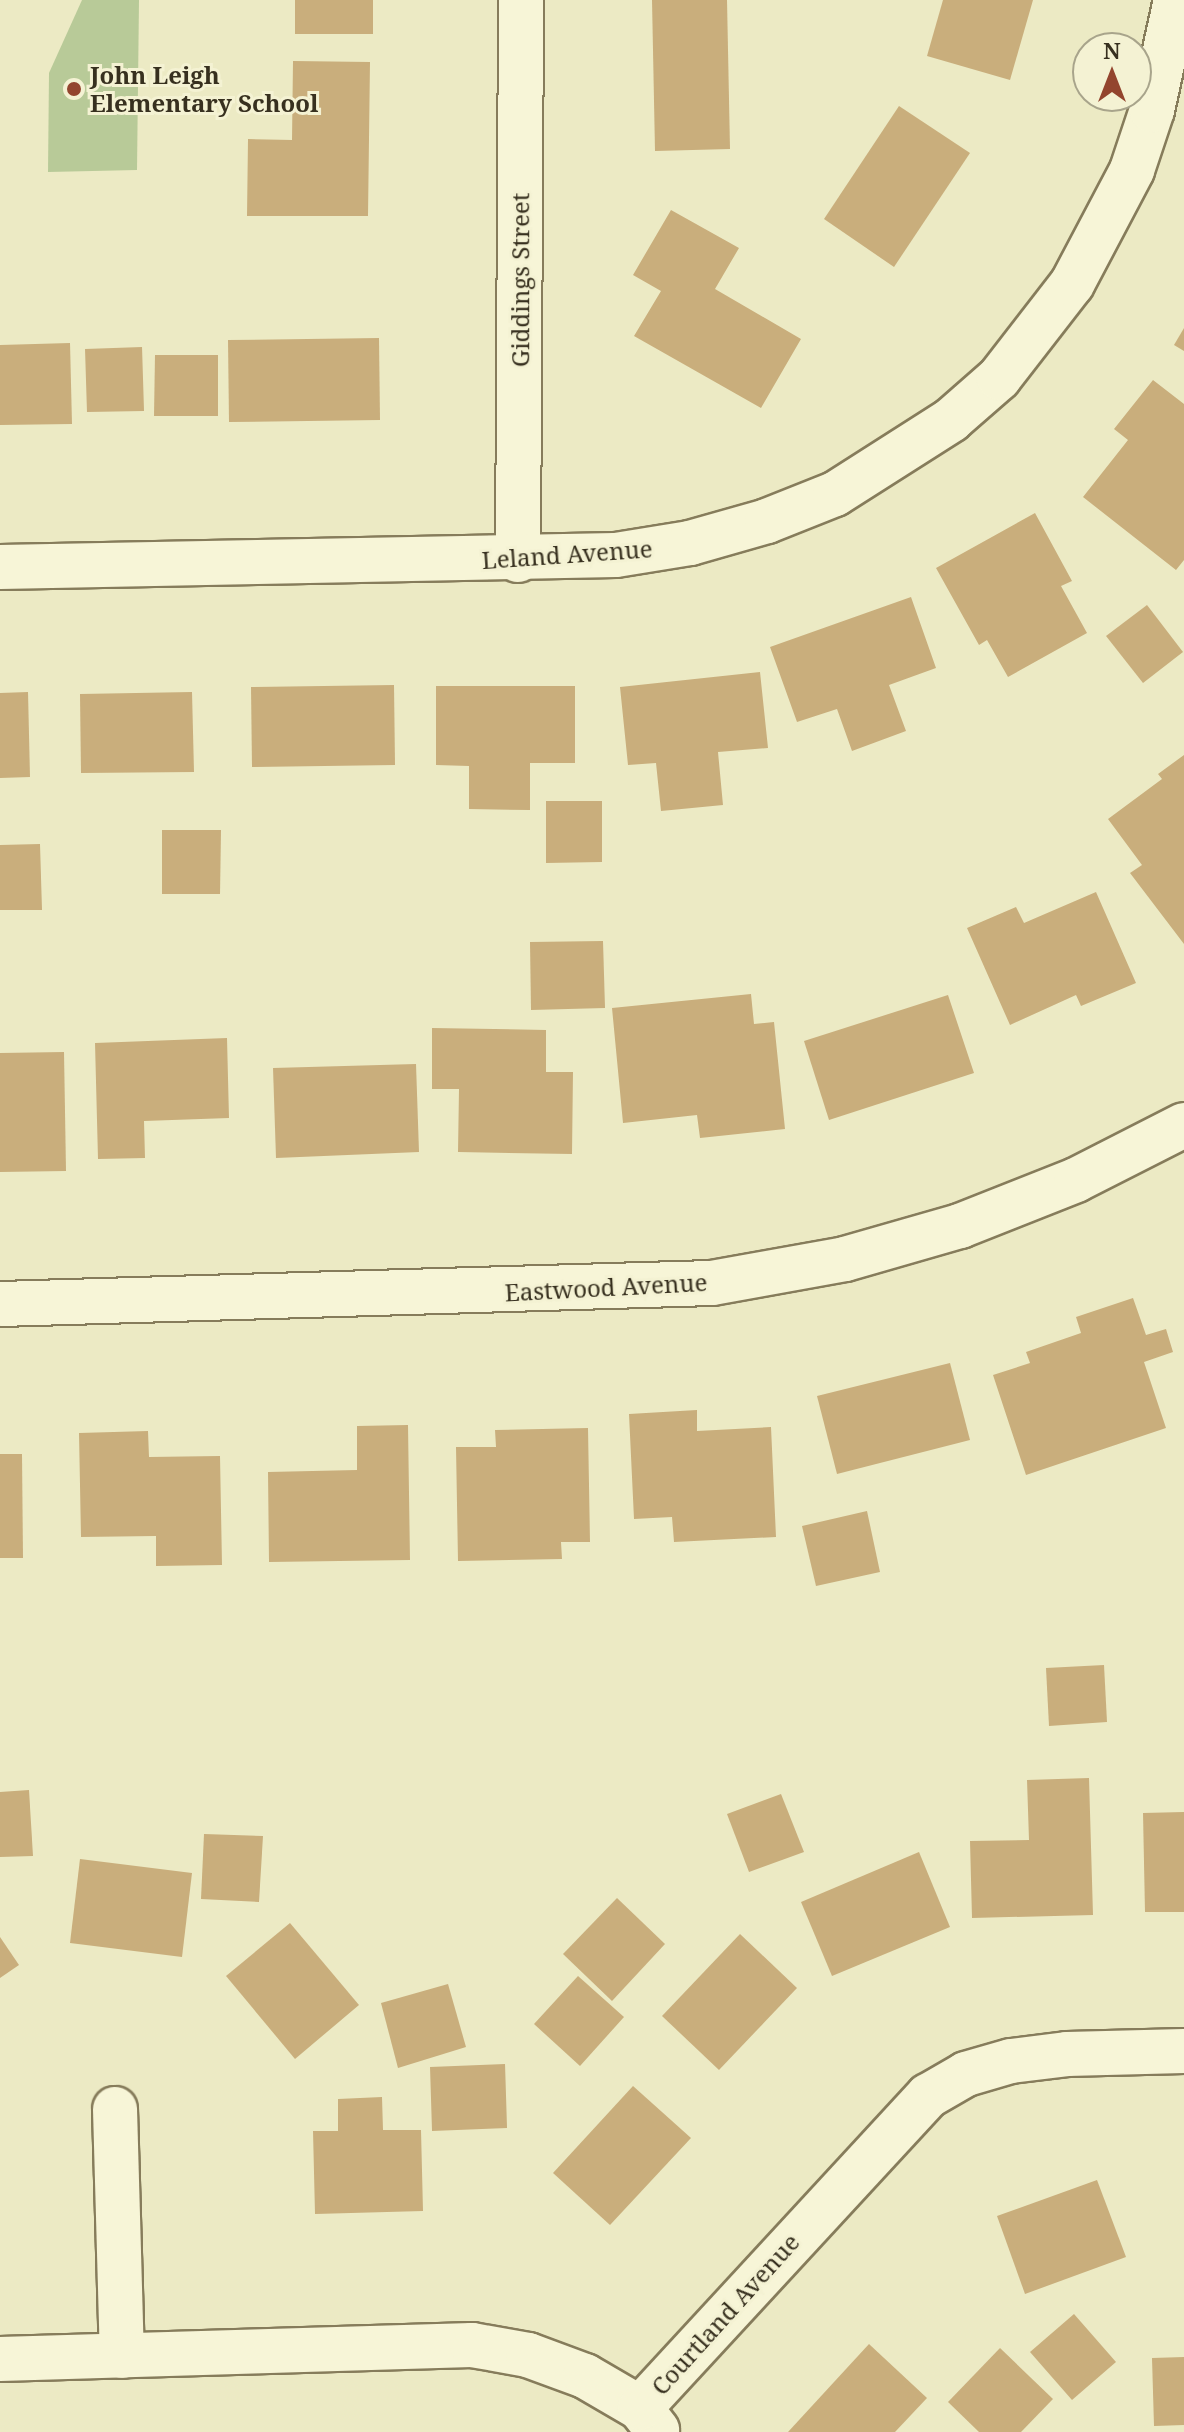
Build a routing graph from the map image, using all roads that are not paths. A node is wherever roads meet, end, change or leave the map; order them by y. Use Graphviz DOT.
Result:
graph roads {
  1 [pos="521,0"];
  2 [pos="1176,0"];
  3 [pos="518,560"];
  4 [pos="0,567"];
  5 [pos="1184,1125"];
  6 [pos="0,1304"];
  7 [pos="1184,2051"];
  8 [pos="115,2109"];
  9 [pos="122,2356"];
  10 [pos="0,2359"];
  11 [pos="649,2420"];
  1 -- 3 [label="street, Giddings Street"];
  2 -- 3 [label="street, Leland Avenue"];
  3 -- 4 [label="street, Leland Avenue"];
  5 -- 6 [label="street, Eastwood Avenue"];
  7 -- 11 [label="street, Courtland Avenue"];
  8 -- 9 [label="street"];
  9 -- 10 [label="street, Courtland Avenue"];
  9 -- 11 [label="street, Courtland Avenue"];
}
